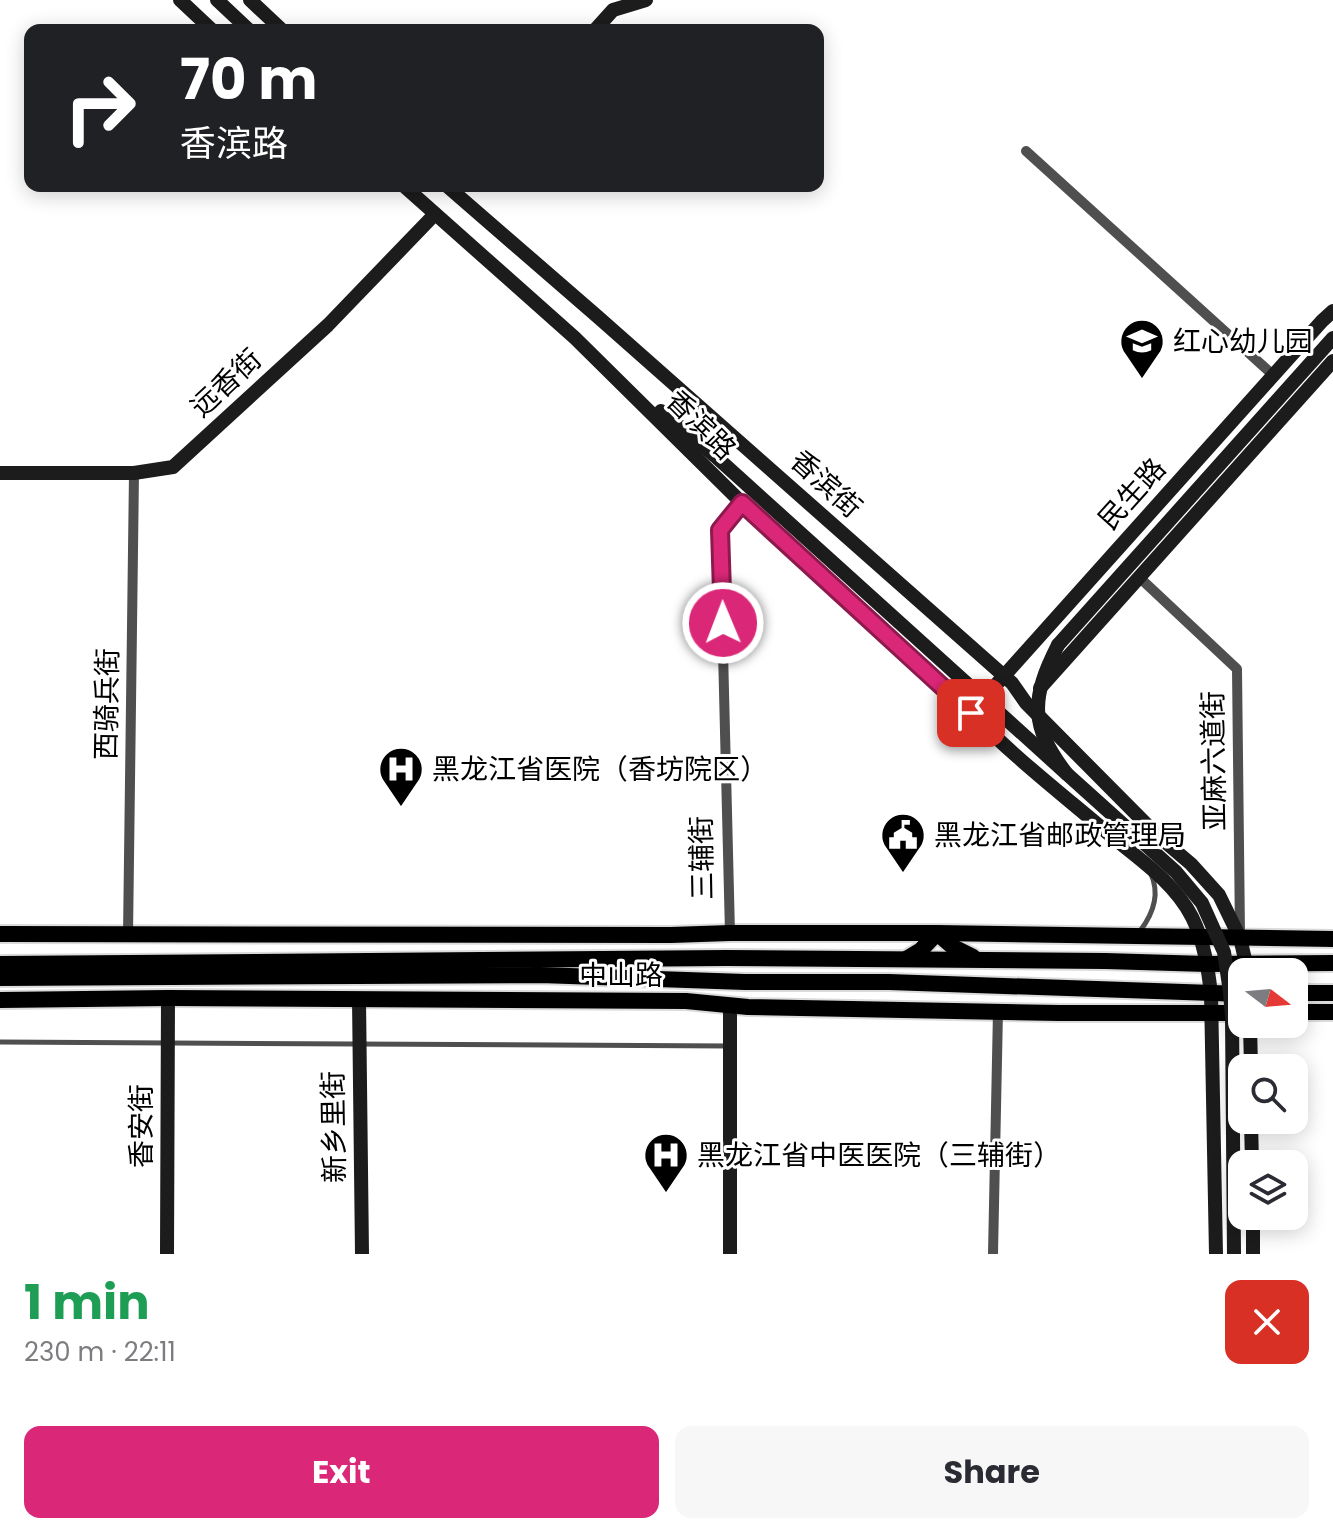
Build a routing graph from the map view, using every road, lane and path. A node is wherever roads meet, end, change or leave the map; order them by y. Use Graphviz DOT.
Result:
graph roads {
  1 [pos="180,0"];
  2 [pos="217,0"];
  3 [pos="250,0"];
  4 [pos="646,0"];
  5 [pos="206,24"];
  6 [pos="243,24"];
  7 [pos="276,24"];
  8 [pos="600,24"];
  9 [pos="1026,151"];
  10 [pos="411,192"];
  11 [pos="457,192"];
  12 [pos="435,214"];
  13 [pos="1333,311"];
  14 [pos="575,338"];
  15 [pos="1333,338"];
  16 [pos="1331,369"];
  17 [pos="1273,375"];
  18 [pos="0,473"];
  19 [pos="134,473"];
  20 [pos="742,503"];
  21 [pos="1140,578"];
  22 [pos="1004,676"];
  23 [pos="1026,703"];
  24 [pos="971,713"];
  25 [pos="1067,774"];
  26 [pos="1141,860"];
  27 [pos="730,933"];
  28 [pos="937,933"];
  29 [pos="0,934"];
  30 [pos="128,935"];
  31 [pos="671,935"];
  32 [pos="1135,935"];
  33 [pos="1200,937"];
  34 [pos="1240,938"];
  35 [pos="1333,939"];
  36 [pos="758,958"];
  37 [pos="1245,958"];
  38 [pos="906,959"];
  39 [pos="982,960"];
  40 [pos="1333,963"];
  41 [pos="0,964"];
  42 [pos="1207,964"];
  43 [pos="1308,964"];
  44 [pos="1228,966"];
  45 [pos="0,978"];
  46 [pos="745,982"];
  47 [pos="889,982"];
  48 [pos="1308,993"];
  49 [pos="1333,993"];
  50 [pos="1211,994"];
  51 [pos="1228,994"];
  52 [pos="168,998"];
  53 [pos="359,999"];
  54 [pos="0,1000"];
  55 [pos="686,1001"];
  56 [pos="730,1005"];
  57 [pos="938,1010"];
  58 [pos="998,1011"];
  59 [pos="1211,1012"];
  60 [pos="1308,1012"];
  61 [pos="1333,1012"];
  62 [pos="1228,1013"];
  63 [pos="0,1042"];
  64 [pos="168,1043"];
  65 [pos="359,1044"];
  66 [pos="730,1046"];
  67 [pos="1253,1230"];
  68 [pos="167,1254"];
  69 [pos="362,1254"];
  70 [pos="730,1254"];
  71 [pos="993,1254"];
  72 [pos="1216,1254"];
  73 [pos="1234,1254"];
  74 [pos="1253,1254"];
  1 -- 5 [label="street"];
  2 -- 6 [label="street"];
  3 -- 7 [label="street"];
  4 -- 8 [label="street"];
  9 -- 17 [label="street"];
  10 -- 12 [label="street, 香滨路"];
  11 -- 22 [label="street, 香滨街"];
  12 -- 14 [label="street, 香滨路"];
  12 -- 19 [label="street, 远香街"];
  13 -- 17 [label="street, 民生路"];
  14 -- 20 [label="street, 香滨路"];
  14 -- 25 [label="street, bridge"];
  15 -- 25 [label="street, bridge"];
  16 -- 21 [label="street"];
  17 -- 22 [label="street, 民生路"];
  18 -- 19 [label="street, 远香街"];
  19 -- 30 [label="street, 西骑兵街"];
  20 -- 24 [label="street, 香滨路"];
  20 -- 27 [label="street, 三辅街"];
  21 -- 23 [label="street"];
  21 -- 34 [label="street, 亚麻六道街"];
  22 -- 23 [label="street, 香滨街"];
  22 -- 24 [label="street, 民生路"];
  23 -- 34 [label="street, 香滨街"];
  24 -- 26 [label="street, 香滨路"];
  25 -- 73 [label="street, bridge"];
  26 -- 32 [label="lane"];
  26 -- 33 [label="street, 香滨路"];
  27 -- 28 [label="main road"];
  27 -- 31 [label="main road"];
  28 -- 32 [label="main road"];
  28 -- 38 [label="main road"];
  28 -- 39 [label="main road"];
  29 -- 30 [label="main road, 中山路"];
  30 -- 31 [label="main road, 中山路"];
  31 -- 36 [label="main road"];
  32 -- 33 [label="main road"];
  33 -- 34 [label="main road"];
  33 -- 42 [label="street, 香滨路"];
  34 -- 35 [label="main road"];
  34 -- 37 [label="street, 香滨街"];
  36 -- 38 [label="main road"];
  36 -- 41 [label="main road, 中山路"];
  38 -- 39 [label="main road"];
  39 -- 42 [label="main road"];
  40 -- 43 [label="main road"];
  42 -- 44 [label="main road"];
  42 -- 50 [label="street, 香滨路"];
  45 -- 46 [label="main road, 中山路"];
  46 -- 47 [label="main road"];
  46 -- 55 [label="main road"];
  47 -- 50 [label="main road"];
  47 -- 57 [label="main road"];
  48 -- 49 [label="main road"];
  50 -- 51 [label="main road"];
  50 -- 59 [label="street, 香滨路"];
  52 -- 53 [label="main road, 中山路"];
  52 -- 54 [label="main road, 中山路"];
  52 -- 64 [label="street, 香安街"];
  53 -- 55 [label="main road, 中山路"];
  53 -- 65 [label="street, 新乡里街"];
  55 -- 56 [label="main road, 中山路"];
  56 -- 57 [label="main road, 中山路"];
  56 -- 66 [label="street"];
  57 -- 58 [label="main road, 中山路"];
  58 -- 59 [label="main road, 中山路"];
  58 -- 71 [label="street"];
  59 -- 62 [label="main road, 中山路"];
  59 -- 72 [label="street, 香滨路"];
  60 -- 61 [label="main road"];
  63 -- 64 [label="lane"];
  64 -- 65 [label="lane"];
  64 -- 68 [label="street, 香安街"];
  65 -- 66 [label="lane"];
  65 -- 69 [label="street, 新乡里街"];
  66 -- 70 [label="street"];
  67 -- 74 [label="street"];
}
